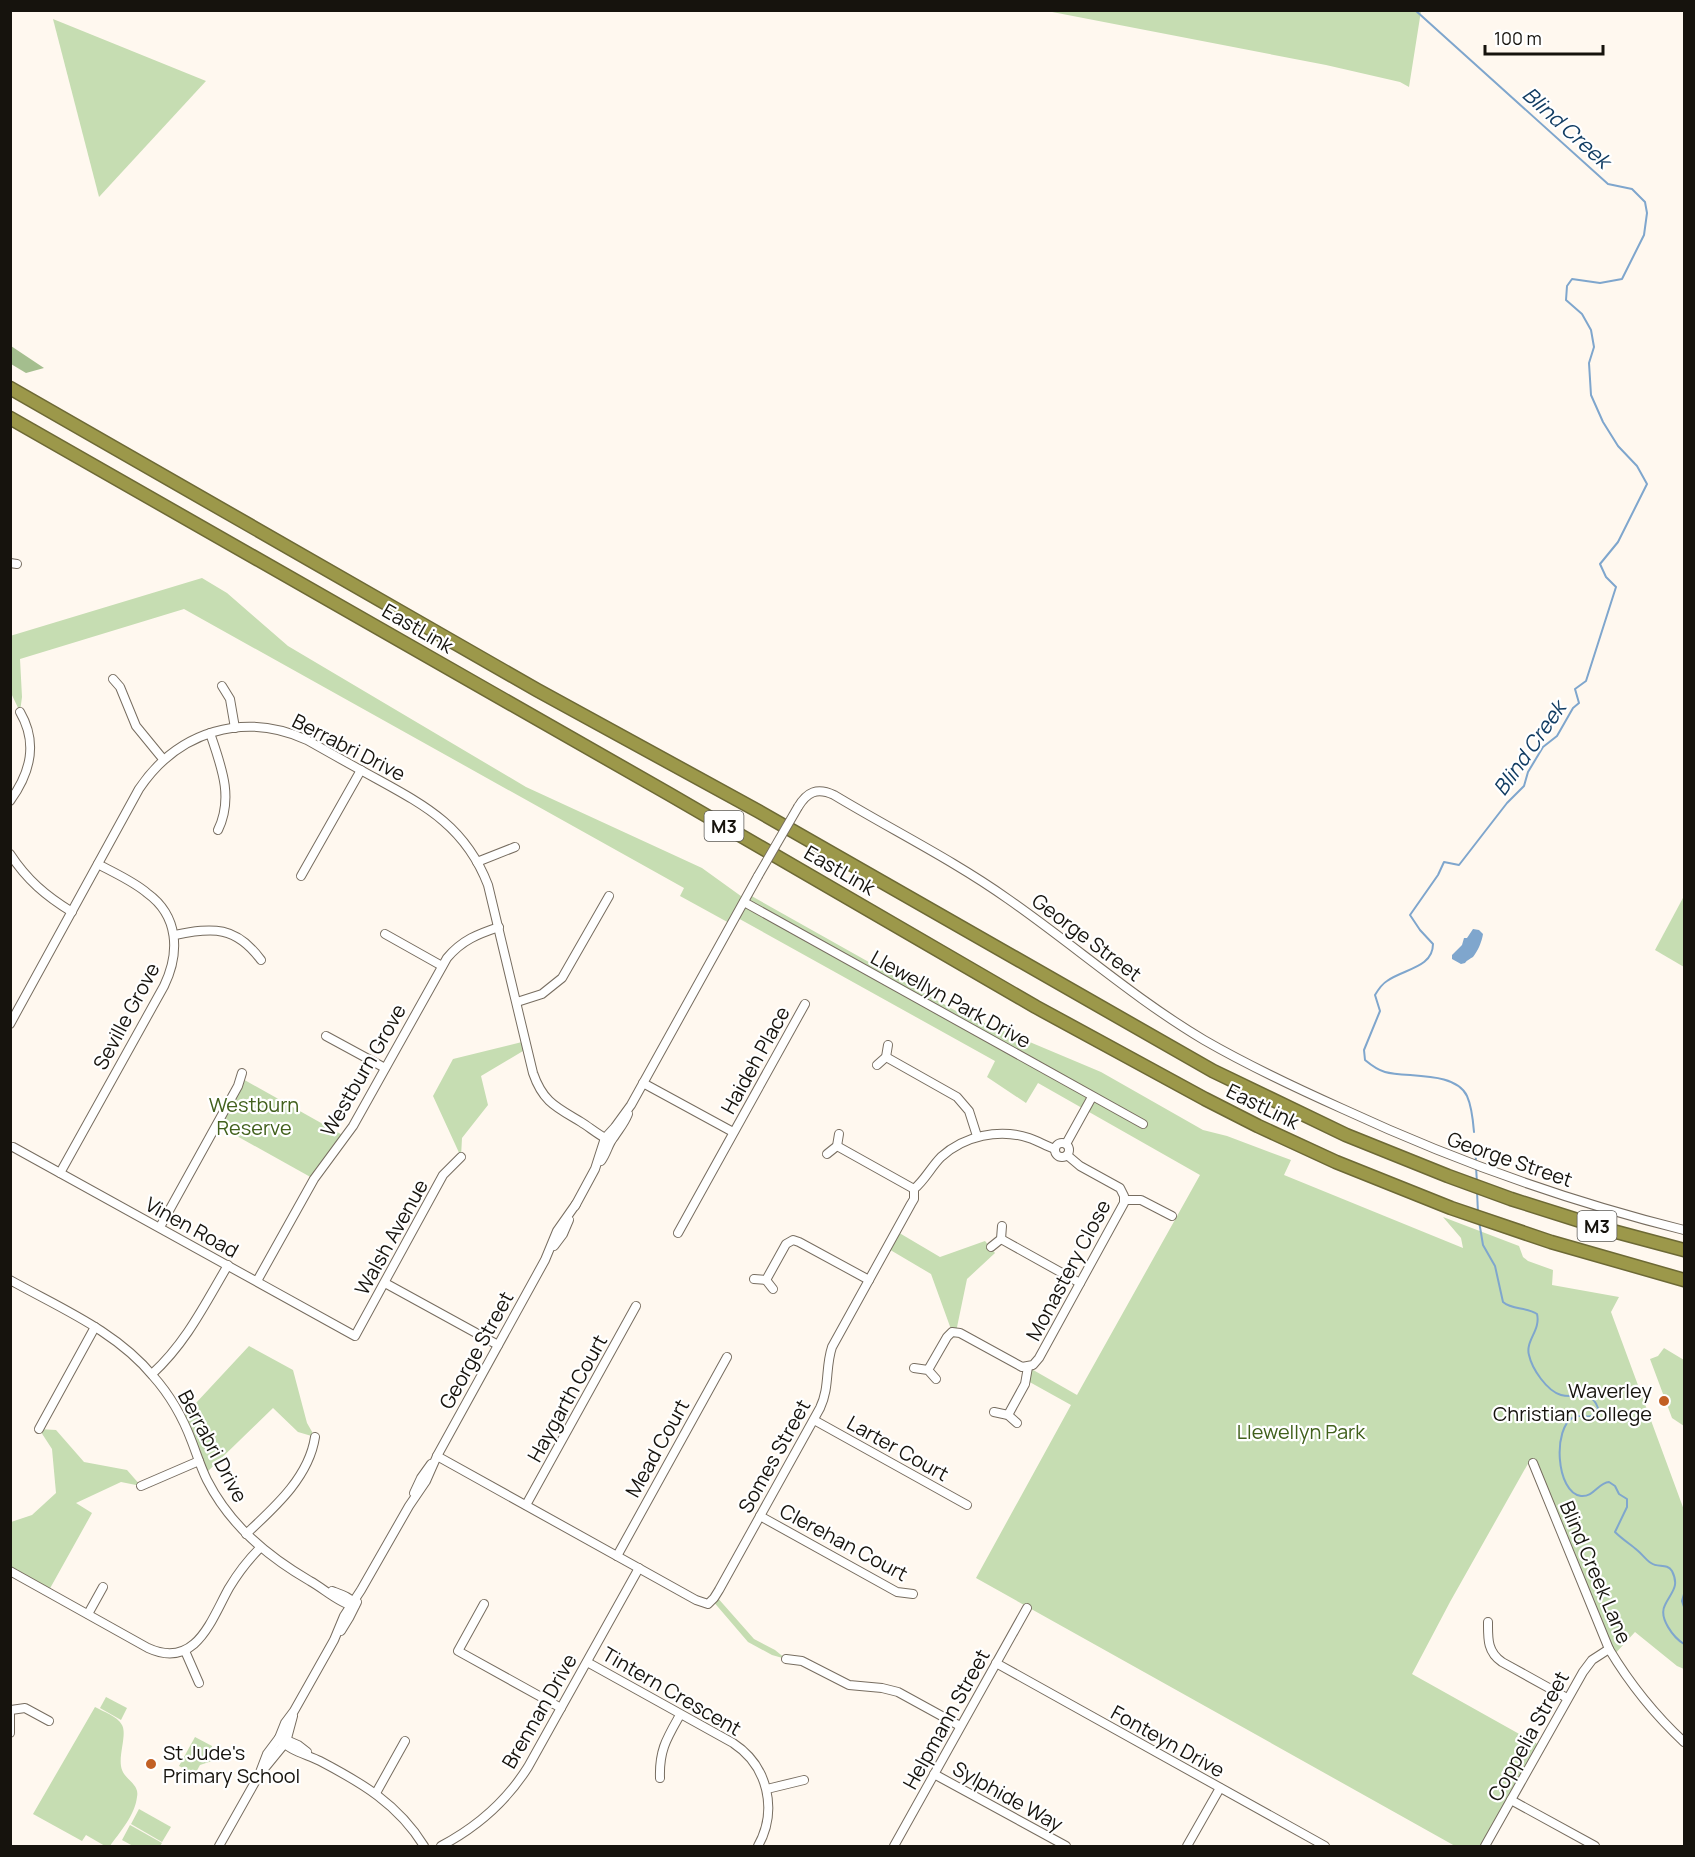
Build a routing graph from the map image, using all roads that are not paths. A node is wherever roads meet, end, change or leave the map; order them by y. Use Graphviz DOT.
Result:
graph roads {
  1 [pos="10,388"];
  2 [pos="10,418"];
  3 [pos="113,679"];
  4 [pos="222,686"];
  5 [pos="20,712"];
  6 [pos="235,728"];
  7 [pos="210,733"];
  8 [pos="164,759"];
  9 [pos="360,770"];
  10 [pos="10,801"];
  11 [pos="218,830"];
  12 [pos="514,847"];
  13 [pos="10,854"];
  14 [pos="477,862"];
  15 [pos="98,864"];
  16 [pos="301,876"];
  17 [pos="609,896"];
  18 [pos="744,902"];
  19 [pos="72,912"];
  20 [pos="499,927"];
  21 [pos="175,934"];
  22 [pos="385,934"];
  23 [pos="261,960"];
  24 [pos="442,966"];
  25 [pos="517,1002"];
  26 [pos="805,1004"];
  27 [pos="10,1024"];
  28 [pos="326,1036"];
  29 [pos="888,1045"];
  30 [pos="886,1057"];
  31 [pos="877,1065"];
  32 [pos="385,1068"];
  33 [pos="242,1073"];
  34 [pos="644,1083"];
  35 [pos="1092,1096"];
  36 [pos="1143,1124"];
  37 [pos="733,1132"];
  38 [pos="839,1134"];
  39 [pos="977,1136"];
  40 [pos="608,1137"];
  41 [pos="1066,1144"];
  42 [pos="837,1146"];
  43 [pos="14,1147"];
  44 [pos="1055,1149"];
  45 [pos="827,1154"];
  46 [pos="1067,1155"];
  47 [pos="461,1157"];
  48 [pos="60,1173"];
  49 [pos="914,1189"];
  50 [pos="1125,1200"];
  51 [pos="1172,1216"];
  52 [pos="1002,1226"];
  53 [pos="160,1227"];
  54 [pos="1684,1230"];
  55 [pos="678,1233"];
  56 [pos="1000,1239"];
  57 [pos="991,1247"];
  58 [pos="1684,1250"];
  59 [pos="228,1265"];
  60 [pos="754,1279"];
  61 [pos="10,1280"];
  62 [pos="766,1280"];
  63 [pos="869,1280"];
  64 [pos="1684,1280"];
  65 [pos="257,1281"];
  66 [pos="385,1283"];
  67 [pos="1080,1283"];
  68 [pos="773,1289"];
  69 [pos="636,1306"];
  70 [pos="95,1327"];
  71 [pos="355,1336"];
  72 [pos="498,1345"];
  73 [pos="727,1357"];
  74 [pos="1028,1367"];
  75 [pos="914,1368"];
  76 [pos="928,1370"];
  77 [pos="152,1374"];
  78 [pos="936,1378"];
  79 [pos="994,1412"];
  80 [pos="1008,1415"];
  81 [pos="813,1420"];
  82 [pos="1017,1423"];
  83 [pos="39,1429"];
  84 [pos="315,1437"];
  85 [pos="437,1456"];
  86 [pos="199,1461"];
  87 [pos="1533,1463"];
  88 [pos="141,1486"];
  89 [pos="526,1505"];
  90 [pos="967,1505"];
  91 [pos="760,1516"];
  92 [pos="246,1534"];
  93 [pos="260,1548"];
  94 [pos="617,1556"];
  95 [pos="639,1568"];
  96 [pos="10,1571"];
  97 [pos="103,1587"];
  98 [pos="913,1594"];
  99 [pos="353,1604"];
  100 [pos="484,1604"];
  101 [pos="1027,1608"];
  102 [pos="88,1614"];
  103 [pos="1488,1622"];
  104 [pos="1609,1649"];
  105 [pos="185,1650"];
  106 [pos="786,1659"];
  107 [pos="587,1662"];
  108 [pos="996,1663"];
  109 [pos="199,1683"];
  110 [pos="1567,1698"];
  111 [pos="561,1708"];
  112 [pos="11,1710"];
  113 [pos="680,1715"];
  114 [pos="49,1721"];
  115 [pos="960,1726"];
  116 [pos="10,1733"];
  117 [pos="284,1741"];
  118 [pos="405,1741"];
  119 [pos="1684,1742"];
  120 [pos="934,1774"];
  121 [pos="660,1778"];
  122 [pos="804,1780"];
  123 [pos="1220,1788"];
  124 [pos="767,1789"];
  125 [pos="376,1793"];
  126 [pos="1511,1800"];
  127 [pos="219,1846"];
  128 [pos="424,1846"];
  129 [pos="441,1846"];
  130 [pos="758,1846"];
  131 [pos="894,1846"];
  132 [pos="1066,1846"];
  133 [pos="1187,1846"];
  134 [pos="1325,1846"];
  135 [pos="1485,1846"];
  136 [pos="1595,1846"];
  1 -- 58 [label="highway, EastLink / M3"];
  2 -- 64 [label="highway, EastLink / M3"];
  3 -- 8 [label="street"];
  4 -- 6 [label="street"];
  5 -- 10 [label="street"];
  6 -- 7 [label="street, Berrabri Drive"];
  6 -- 9 [label="street, Berrabri Drive"];
  7 -- 8 [label="street, Berrabri Drive"];
  7 -- 11 [label="street"];
  8 -- 15 [label="street, Berrabri Drive"];
  9 -- 14 [label="street, Berrabri Drive"];
  9 -- 16 [label="street"];
  12 -- 14 [label="street"];
  13 -- 19 [label="street"];
  14 -- 20 [label="street, Berrabri Drive"];
  15 -- 19 [label="street, Berrabri Drive"];
  15 -- 21 [label="street"];
  17 -- 25 [label="street"];
  18 -- 34 [label="street, George Street"];
  18 -- 35 [label="street, Llewellyn Park Drive"];
  18 -- 54 [label="street, George Street, bridge"];
  19 -- 27 [label="street, Berrabri Drive"];
  20 -- 24 [label="street, Westburn Grove"];
  20 -- 25 [label="street, Berrabri Drive"];
  21 -- 23 [label="street"];
  21 -- 48 [label="street, Seville Grove"];
  22 -- 24 [label="street"];
  24 -- 32 [label="street, Westburn Grove"];
  25 -- 40 [label="street, Berrabri Drive"];
  26 -- 37 [label="street, Haideh Place"];
  28 -- 32 [label="street"];
  29 -- 30 [label="street"];
  30 -- 31 [label="street"];
  30 -- 39 [label="street"];
  32 -- 65 [label="street, Westburn Grove"];
  33 -- 53 [label="street"];
  34 -- 37 [label="street, Haideh Place"];
  34 -- 40 [label="street, George Street"];
  35 -- 36 [label="street, Llewellyn Park Drive"];
  35 -- 41 [label="street"];
  37 -- 55 [label="street, Haideh Place"];
  38 -- 42 [label="street"];
  39 -- 44 [label="street, Somes Street"];
  39 -- 49 [label="street, Somes Street"];
  40 -- 72 [label="street, George Street"];
  41 -- 44 [label="street"];
  41 -- 46 [label="street"];
  42 -- 45 [label="street"];
  42 -- 49 [label="street"];
  43 -- 48 [label="street, Vinen Road"];
  44 -- 46 [label="street"];
  46 -- 50 [label="street, Monastery Close"];
  47 -- 66 [label="street, Walsh Avenue"];
  48 -- 53 [label="street, Vinen Road"];
  49 -- 63 [label="street, Somes Street"];
  50 -- 51 [label="street"];
  50 -- 67 [label="street, Monastery Close"];
  52 -- 56 [label="street"];
  53 -- 59 [label="street, Vinen Road"];
  56 -- 57 [label="street"];
  56 -- 67 [label="street"];
  59 -- 65 [label="street, Vinen Road"];
  59 -- 77 [label="street"];
  60 -- 62 [label="street"];
  61 -- 70 [label="street, Berrabri Drive"];
  62 -- 63 [label="street"];
  62 -- 68 [label="street"];
  63 -- 81 [label="street, Somes Street"];
  65 -- 71 [label="street, Vinen Road"];
  66 -- 71 [label="street, Walsh Avenue"];
  66 -- 72 [label="street"];
  67 -- 74 [label="street, Monastery Close"];
  69 -- 89 [label="street, Haygarth Court"];
  70 -- 77 [label="street, Berrabri Drive"];
  70 -- 83 [label="street"];
  72 -- 85 [label="street, George Street"];
  73 -- 94 [label="street, Mead Court"];
  74 -- 76 [label="street, Monastery Close"];
  74 -- 80 [label="street"];
  75 -- 76 [label="street"];
  76 -- 78 [label="street"];
  77 -- 86 [label="street, Berrabri Drive"];
  79 -- 80 [label="street"];
  80 -- 82 [label="street"];
  81 -- 90 [label="street, Larter Court"];
  81 -- 91 [label="street, Somes Street"];
  84 -- 92 [label="street"];
  85 -- 89 [label="street, Somes Street"];
  85 -- 99 [label="street, George Street"];
  86 -- 88 [label="street"];
  86 -- 92 [label="street, Berrabri Drive"];
  87 -- 104 [label="street, Blind Creek Lane"];
  89 -- 94 [label="street, Somes Street"];
  91 -- 95 [label="street, Somes Street"];
  91 -- 98 [label="street, Clerehan Court"];
  92 -- 93 [label="street, Berrabri Drive"];
  93 -- 99 [label="street, Berrabri Drive"];
  93 -- 105 [label="street"];
  94 -- 95 [label="street, Somes Street"];
  95 -- 107 [label="street, Brennan Drive"];
  96 -- 102 [label="street"];
  97 -- 102 [label="street"];
  99 -- 117 [label="street, George Street"];
  100 -- 111 [label="street"];
  101 -- 108 [label="street, Helpmann Street"];
  102 -- 105 [label="street"];
  103 -- 110 [label="street"];
  104 -- 110 [label="street, Coppelia Street"];
  104 -- 119 [label="street, Blind Creek Lane"];
  105 -- 109 [label="street"];
  106 -- 115 [label="street"];
  107 -- 111 [label="street, Brennan Drive"];
  107 -- 113 [label="street, Tintern Crescent"];
  108 -- 115 [label="street, Helpmann Street"];
  108 -- 123 [label="street, Fonteyn Drive"];
  110 -- 126 [label="street, Coppelia Street"];
  111 -- 129 [label="street, Brennan Drive"];
  112 -- 114 [label="street"];
  112 -- 116 [label="street"];
  113 -- 121 [label="street"];
  113 -- 124 [label="street, Tintern Crescent"];
  115 -- 120 [label="street, Helpmann Street"];
  117 -- 125 [label="street"];
  117 -- 127 [label="street, George Street"];
  118 -- 125 [label="street"];
  120 -- 131 [label="street, Helpmann Street"];
  120 -- 132 [label="street, Sylphide Way"];
  122 -- 124 [label="street"];
  123 -- 133 [label="street"];
  123 -- 134 [label="street, Fonteyn Drive"];
  124 -- 130 [label="street, Tintern Crescent"];
  125 -- 128 [label="street"];
  126 -- 135 [label="street, Coppelia Street"];
  126 -- 136 [label="street"];
}
